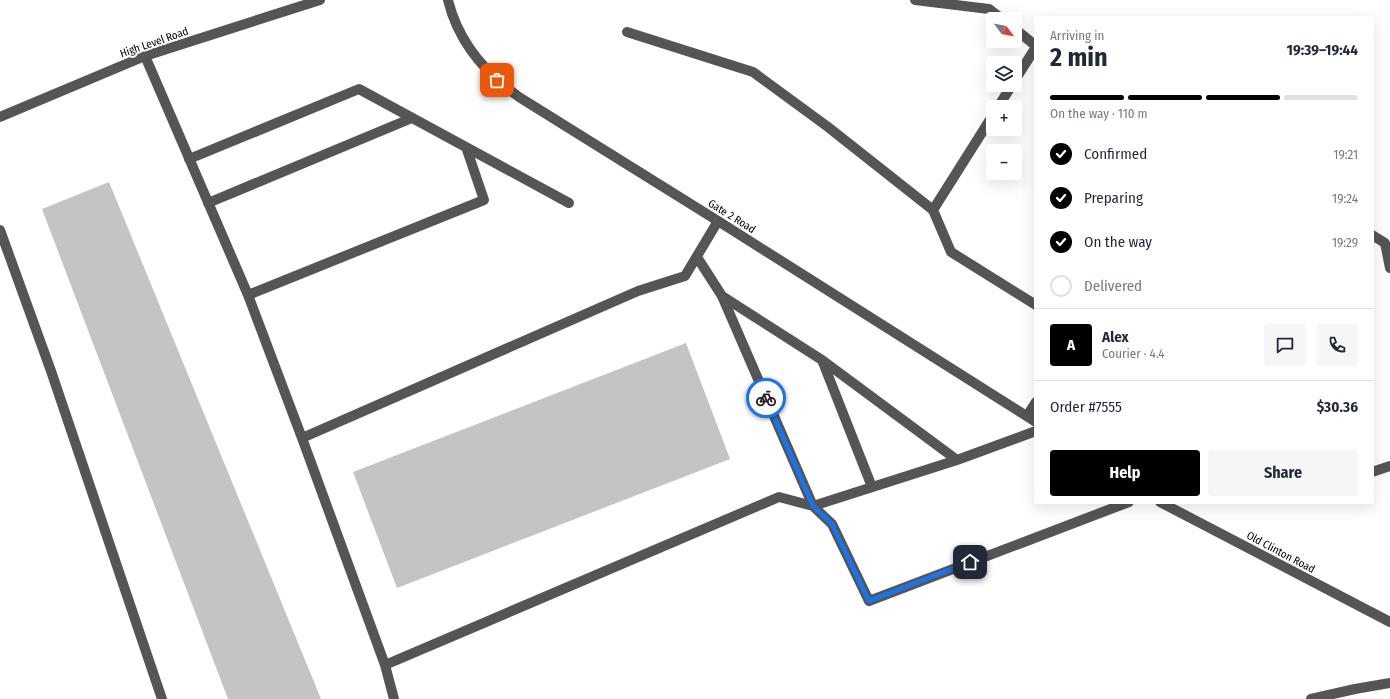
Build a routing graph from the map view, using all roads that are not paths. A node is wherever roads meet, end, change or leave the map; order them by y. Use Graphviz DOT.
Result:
graph roads {
  1 [pos="320,0"];
  2 [pos="448,0"];
  3 [pos="915,0"];
  4 [pos="993,12"];
  5 [pos="627,32"];
  6 [pos="1022,35"];
  7 [pos="1034,44"];
  8 [pos="1034,49"];
  9 [pos="145,56"];
  10 [pos="1022,69"];
  11 [pos="0,117"];
  12 [pos="412,118"];
  13 [pos="986,126"];
  14 [pos="466,147"];
  15 [pos="189,159"];
  16 [pos="208,203"];
  17 [pos="570,203"];
  18 [pos="933,210"];
  19 [pos="718,221"];
  20 [pos="0,230"];
  21 [pos="1374,236"];
  22 [pos="697,257"];
  23 [pos="1390,268"];
  24 [pos="248,295"];
  25 [pos="722,296"];
  26 [pos="1034,304"];
  27 [pos="822,360"];
  28 [pos="1032,419"];
  29 [pos="1034,433"];
  30 [pos="302,438"];
  31 [pos="957,460"];
  32 [pos="1390,466"];
  33 [pos="1374,471"];
  34 [pos="872,487"];
  35 [pos="1124,504"];
  36 [pos="1164,504"];
  37 [pos="813,506"];
  38 [pos="1390,622"];
  39 [pos="385,665"];
  40 [pos="1390,683"];
  41 [pos="162,699"];
  42 [pos="394,699"];
  43 [pos="1311,699"];
  1 -- 9 [label="lane, High Level Road"];
  2 -- 19 [label="lane, Gate 2 Road"];
  3 -- 4 [label="lane"];
  5 -- 18 [label="lane"];
  6 -- 7 [label="lane"];
  8 -- 10 [label="lane"];
  9 -- 11 [label="lane, High Level Road"];
  9 -- 15 [label="lane"];
  12 -- 14 [label="lane"];
  12 -- 15 [label="lane"];
  12 -- 16 [label="lane"];
  13 -- 18 [label="lane"];
  14 -- 17 [label="lane"];
  14 -- 24 [label="lane"];
  15 -- 16 [label="lane"];
  16 -- 24 [label="lane"];
  18 -- 26 [label="lane"];
  19 -- 22 [label="lane"];
  19 -- 28 [label="lane, Gate 2 Road"];
  20 -- 41 [label="lane"];
  21 -- 23 [label="lane"];
  22 -- 25 [label="lane"];
  22 -- 30 [label="lane"];
  24 -- 30 [label="lane"];
  25 -- 27 [label="lane"];
  25 -- 37 [label="lane"];
  27 -- 31 [label="lane"];
  27 -- 34 [label="lane"];
  29 -- 31 [label="lane"];
  30 -- 39 [label="lane"];
  31 -- 34 [label="lane"];
  32 -- 33 [label="lane"];
  34 -- 37 [label="lane"];
  35 -- 37 [label="lane"];
  36 -- 38 [label="lane, Old Clinton Road"];
  37 -- 39 [label="lane"];
  39 -- 42 [label="lane"];
  40 -- 43 [label="lane"];
}
